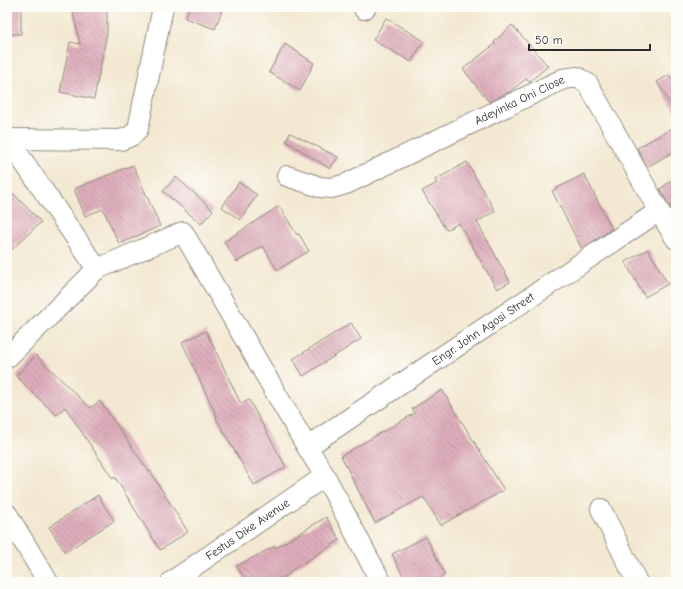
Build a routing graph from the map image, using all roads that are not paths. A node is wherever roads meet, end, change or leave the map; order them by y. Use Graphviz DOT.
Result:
graph roads {
  1 [pos="163,7"];
  2 [pos="8,139"];
  3 [pos="287,176"];
  4 [pos="659,211"];
  5 [pos="676,239"];
  6 [pos="97,269"];
  7 [pos="7,358"];
  8 [pos="307,447"];
  9 [pos="325,476"];
  10 [pos="601,509"];
  11 [pos="7,514"];
  12 [pos="48,582"];
  13 [pos="171,582"];
  14 [pos="381,582"];
  15 [pos="637,582"];
  1 -- 2 [label="street"];
  2 -- 6 [label="street"];
  3 -- 4 [label="street, Adeyinka Oni Close"];
  4 -- 5 [label="street, Adeyinka Oni Close"];
  4 -- 8 [label="street, Engr. John Agosi Street"];
  6 -- 7 [label="street"];
  6 -- 8 [label="street"];
  8 -- 9 [label="street"];
  9 -- 13 [label="street, Festus Dike Avenue"];
  9 -- 14 [label="street"];
  10 -- 15 [label="street"];
  11 -- 12 [label="street"];
}
